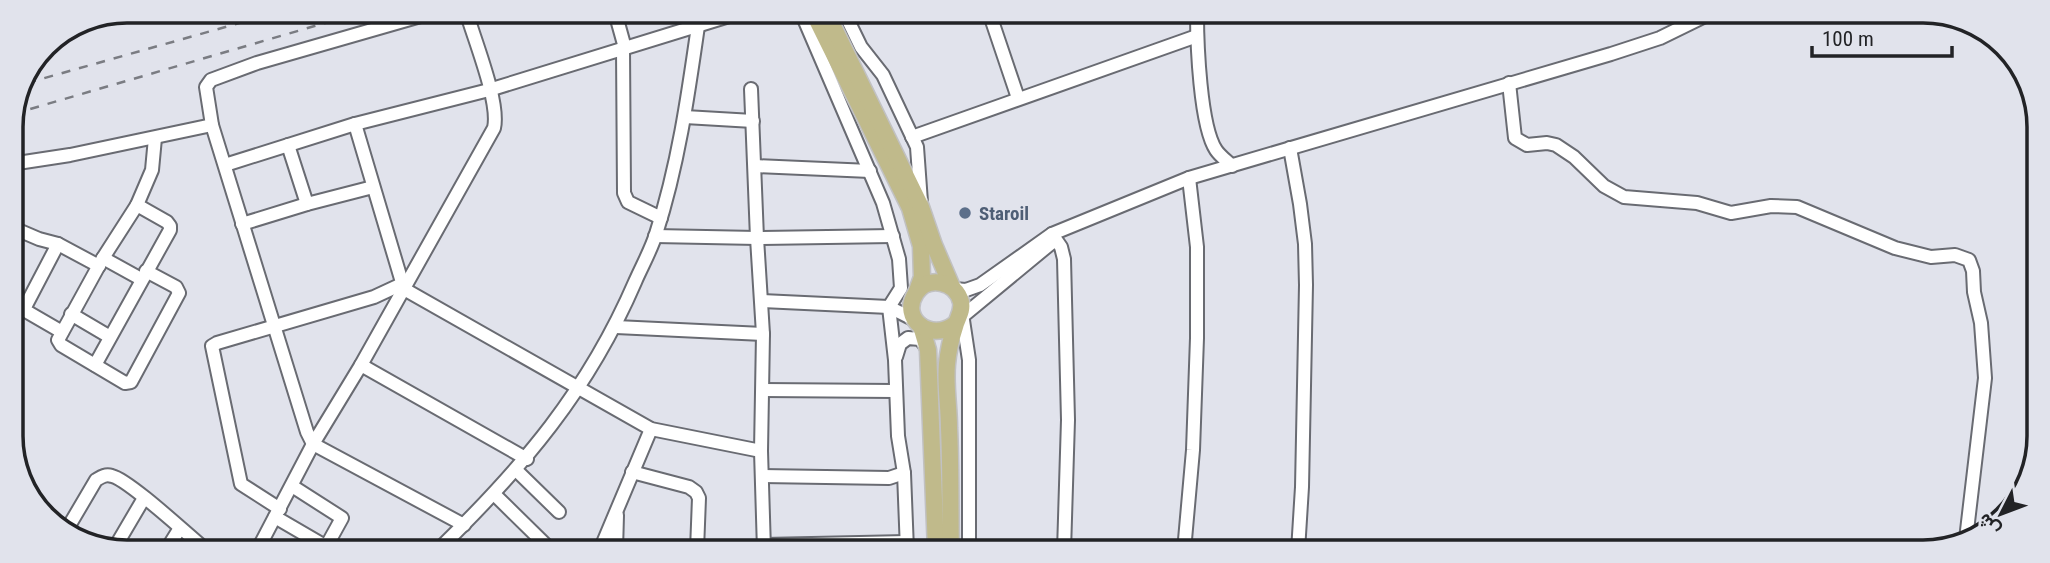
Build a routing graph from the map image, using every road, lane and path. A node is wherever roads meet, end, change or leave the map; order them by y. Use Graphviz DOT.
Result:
graph roads {
  1 [pos="396,23"];
  2 [pos="469,23"];
  3 [pos="618,23"];
  4 [pos="708,23"];
  5 [pos="807,23"];
  6 [pos="820,23"];
  7 [pos="830,23"];
  8 [pos="849,23"];
  9 [pos="993,23"];
  10 [pos="1197,23"];
  11 [pos="1691,23"];
  12 [pos="698,26"];
  13 [pos="1197,36"];
  14 [pos="624,49"];
  15 [pos="844,59"];
  16 [pos="1509,83"];
  17 [pos="751,89"];
  18 [pos="489,90"];
  19 [pos="1018,98"];
  20 [pos="685,117"];
  21 [pos="753,121"];
  22 [pos="355,124"];
  23 [pos="212,125"];
  24 [pos="912,137"];
  25 [pos="155,138"];
  26 [pos="288,145"];
  27 [pos="1290,148"];
  28 [pos="23,162"];
  29 [pos="225,166"];
  30 [pos="755,166"];
  31 [pos="1232,166"];
  32 [pos="870,171"];
  33 [pos="1189,178"];
  34 [pos="373,187"];
  35 [pos="307,204"];
  36 [pos="136,205"];
  37 [pos="921,206"];
  38 [pos="661,218"];
  39 [pos="242,224"];
  40 [pos="23,232"];
  41 [pos="655,236"];
  42 [pos="893,236"];
  43 [pos="1054,237"];
  44 [pos="757,238"];
  45 [pos="58,244"];
  46 [pos="899,259"];
  47 [pos="101,262"];
  48 [pos="923,266"];
  49 [pos="144,275"];
  50 [pos="403,286"];
  51 [pos="953,288"];
  52 [pos="916,293"];
  53 [pos="23,298"];
  54 [pos="762,301"];
  55 [pos="889,307"];
  56 [pos="23,309"];
  57 [pos="71,314"];
  58 [pos="960,316"];
  59 [pos="923,326"];
  60 [pos="274,327"];
  61 [pos="616,327"];
  62 [pos="61,332"];
  63 [pos="763,334"];
  64 [pos="110,337"];
  65 [pos="951,342"];
  66 [pos="928,350"];
  67 [pos="895,360"];
  68 [pos="969,360"];
  69 [pos="95,365"];
  70 [pos="361,365"];
  71 [pos="579,388"];
  72 [pos="763,390"];
  73 [pos="895,391"];
  74 [pos="650,429"];
  75 [pos="313,444"];
  76 [pos="761,451"];
  77 [pos="527,459"];
  78 [pos="516,470"];
  79 [pos="632,472"];
  80 [pos="904,473"];
  81 [pos="762,476"];
  82 [pos="292,486"];
  83 [pos="494,494"];
  84 [pos="144,498"];
  85 [pos="618,507"];
  86 [pos="559,512"];
  87 [pos="277,513"];
  88 [pos="70,524"];
  89 [pos="464,525"];
  90 [pos="180,528"];
  91 [pos="1967,530"];
  92 [pos="120,539"];
  93 [pos="173,540"];
  94 [pos="194,540"];
  95 [pos="263,540"];
  96 [pos="316,540"];
  97 [pos="332,540"];
  98 [pos="449,540"];
  99 [pos="541,540"];
  100 [pos="604,540"];
  101 [pos="616,540"];
  102 [pos="697,540"];
  103 [pos="764,540"];
  104 [pos="907,540"];
  105 [pos="936,540"];
  106 [pos="951,540"];
  107 [pos="969,540"];
  108 [pos="1064,540"];
  109 [pos="1185,540"];
  110 [pos="1299,540"];
  1 -- 23 [label="street"];
  2 -- 18 [label="street"];
  3 -- 14 [label="street"];
  4 -- 12 [label="street"];
  5 -- 32 [label="street"];
  6 -- 15 [label="main road"];
  7 -- 15 [label="main road"];
  8 -- 24 [label="street"];
  9 -- 19 [label="street"];
  10 -- 13 [label="street"];
  11 -- 16 [label="street"];
  12 -- 14 [label="street"];
  12 -- 20 [label="street"];
  13 -- 19 [label="street"];
  13 -- 31 [label="street"];
  14 -- 18 [label="street"];
  14 -- 38 [label="street"];
  15 -- 37 [label="main road"];
  15 -- 48 [label="main road"];
  16 -- 27 [label="street"];
  16 -- 91 [label="street"];
  17 -- 21 [label="street"];
  18 -- 22 [label="street"];
  18 -- 50 [label="street"];
  19 -- 24 [label="street"];
  20 -- 21 [label="street"];
  20 -- 38 [label="street"];
  21 -- 30 [label="street"];
  22 -- 26 [label="street"];
  22 -- 34 [label="street"];
  23 -- 25 [label="street"];
  23 -- 29 [label="street"];
  24 -- 37 [label="street"];
  25 -- 28 [label="street"];
  25 -- 36 [label="street"];
  26 -- 29 [label="street"];
  26 -- 35 [label="street"];
  27 -- 31 [label="street"];
  27 -- 110 [label="street"];
  29 -- 39 [label="street"];
  30 -- 32 [label="street"];
  30 -- 44 [label="street"];
  31 -- 33 [label="street"];
  32 -- 42 [label="street"];
  33 -- 43 [label="street"];
  33 -- 109 [label="street"];
  34 -- 35 [label="street"];
  34 -- 50 [label="street"];
  35 -- 39 [label="street"];
  36 -- 47 [label="street"];
  36 -- 49 [label="street"];
  37 -- 51 [label="main road"];
  38 -- 41 [label="street"];
  39 -- 60 [label="street"];
  40 -- 45 [label="street"];
  41 -- 44 [label="street"];
  41 -- 61 [label="street"];
  42 -- 44 [label="street"];
  42 -- 46 [label="street"];
  43 -- 51 [label="street"];
  43 -- 58 [label="street"];
  43 -- 108 [label="street"];
  44 -- 54 [label="street"];
  45 -- 47 [label="street"];
  45 -- 53 [label="street"];
  46 -- 48 [label="street"];
  46 -- 55 [label="street"];
  47 -- 49 [label="street"];
  47 -- 57 [label="street"];
  48 -- 52 [label="main road"];
  49 -- 64 [label="street"];
  49 -- 69 [label="street"];
  50 -- 60 [label="street"];
  50 -- 70 [label="street"];
  50 -- 71 [label="street"];
  51 -- 52 [label="main road"];
  51 -- 58 [label="main road"];
  52 -- 55 [label="street"];
  52 -- 59 [label="main road"];
  54 -- 55 [label="street"];
  54 -- 63 [label="street"];
  55 -- 59 [label="street"];
  55 -- 67 [label="street"];
  56 -- 62 [label="street"];
  57 -- 62 [label="street"];
  57 -- 64 [label="street"];
  58 -- 59 [label="main road"];
  58 -- 65 [label="main road"];
  58 -- 68 [label="street"];
  59 -- 65 [label="street"];
  59 -- 66 [label="main road"];
  60 -- 75 [label="street"];
  60 -- 87 [label="street"];
  61 -- 63 [label="street"];
  61 -- 71 [label="street"];
  62 -- 69 [label="street"];
  63 -- 72 [label="street"];
  64 -- 69 [label="street"];
  65 -- 68 [label="street"];
  65 -- 106 [label="main road"];
  66 -- 67 [label="street"];
  66 -- 105 [label="main road"];
  67 -- 73 [label="street"];
  68 -- 107 [label="street"];
  70 -- 75 [label="street"];
  70 -- 77 [label="street"];
  71 -- 74 [label="street"];
  71 -- 77 [label="street"];
  72 -- 73 [label="street"];
  72 -- 76 [label="street"];
  73 -- 80 [label="street"];
  74 -- 76 [label="street"];
  74 -- 79 [label="street"];
  75 -- 82 [label="street"];
  75 -- 89 [label="street"];
  76 -- 81 [label="street"];
  77 -- 78 [label="street"];
  78 -- 83 [label="street"];
  78 -- 86 [label="street"];
  79 -- 85 [label="street"];
  79 -- 102 [label="street"];
  80 -- 81 [label="street"];
  80 -- 104 [label="street"];
  81 -- 103 [label="street"];
  82 -- 87 [label="street"];
  82 -- 97 [label="street"];
  83 -- 89 [label="street"];
  83 -- 99 [label="street"];
  84 -- 88 [label="street"];
  84 -- 90 [label="street"];
  84 -- 92 [label="street"];
  85 -- 100 [label="street"];
  85 -- 101 [label="street"];
  87 -- 95 [label="street"];
  87 -- 96 [label="street"];
  89 -- 98 [label="street"];
  90 -- 93 [label="street"];
  90 -- 94 [label="street"];
}
